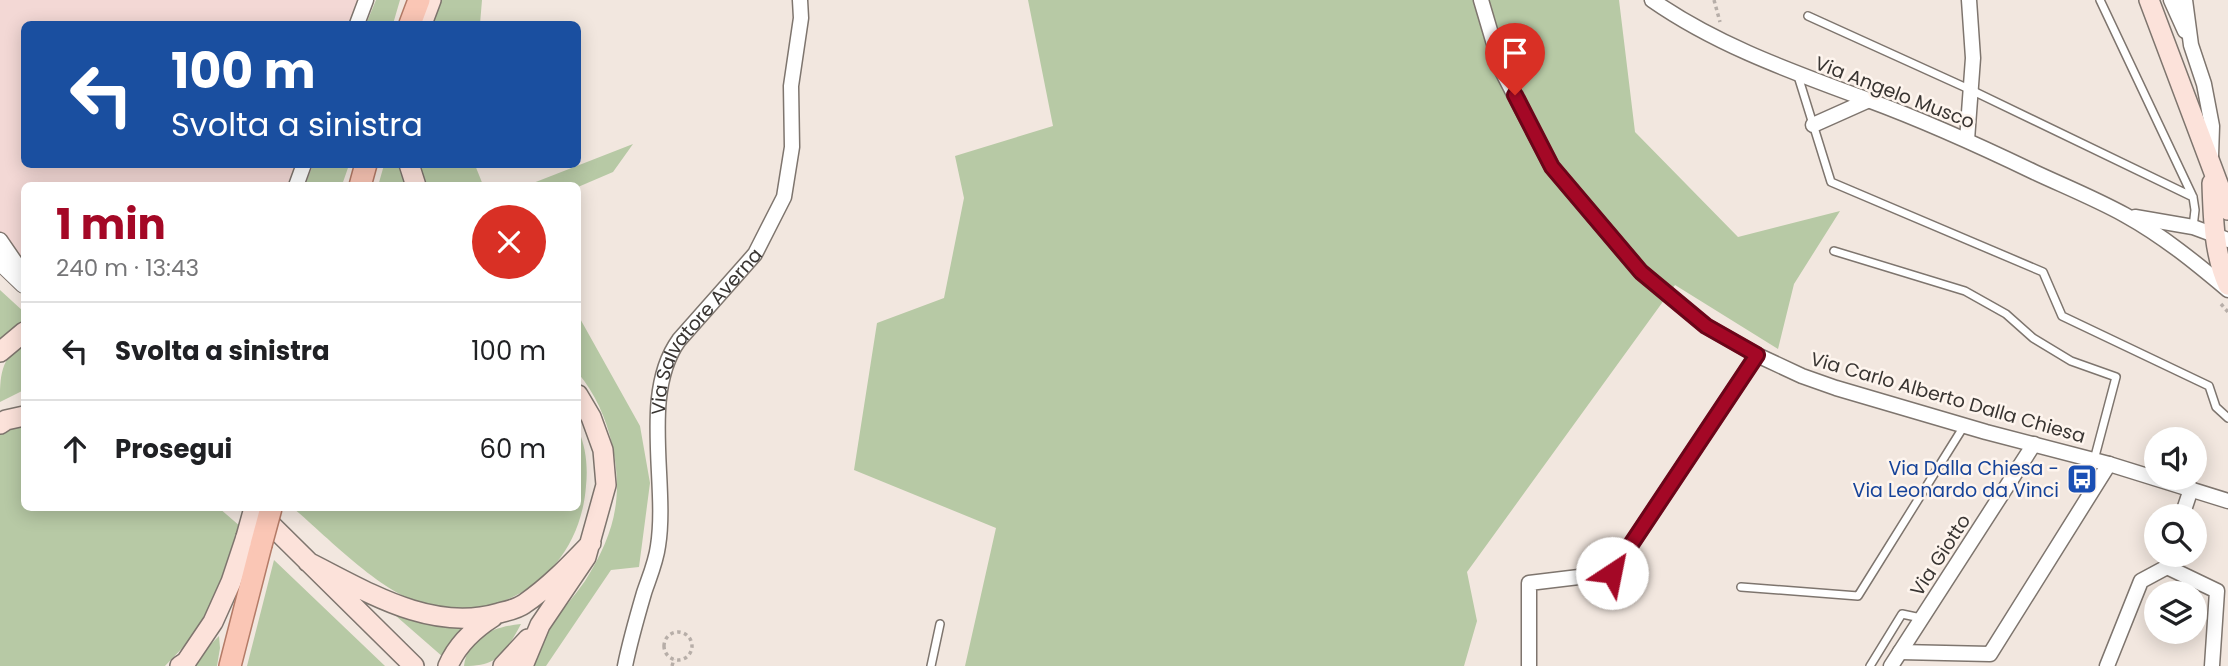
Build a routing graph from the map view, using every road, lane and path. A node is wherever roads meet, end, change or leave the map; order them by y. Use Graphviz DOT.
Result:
graph roads {
  1 [pos="366,0"];
  2 [pos="419,0"];
  3 [pos="431,0"];
  4 [pos="800,0"];
  5 [pos="1481,0"];
  6 [pos="1652,0"];
  7 [pos="1969,0"];
  8 [pos="2101,0"];
  9 [pos="2149,0"];
  10 [pos="2171,0"];
  11 [pos="2185,0"];
  12 [pos="1808,16"];
  13 [pos="358,21"];
  14 [pos="411,21"];
  15 [pos="423,21"];
  16 [pos="2192,45"];
  17 [pos="1798,75"];
  18 [pos="1971,90"];
  19 [pos="1870,100"];
  20 [pos="1813,125"];
  21 [pos="1967,140"];
  22 [pos="2216,167"];
  23 [pos="2193,197"];
  24 [pos="2228,210"];
  25 [pos="2126,216"];
  26 [pos="2193,227"];
  27 [pos="2222,238"];
  28 [pos="0,240"];
  29 [pos="1834,251"];
  30 [pos="0,261"];
  31 [pos="21,271"];
  32 [pos="21,281"];
  33 [pos="2228,285"];
  34 [pos="2228,290"];
  35 [pos="21,334"];
  36 [pos="0,352"];
  37 [pos="1757,355"];
  38 [pos="581,401"];
  39 [pos="2228,418"];
  40 [pos="1964,426"];
  41 [pos="2034,444"];
  42 [pos="2094,460"];
  43 [pos="2109,464"];
  44 [pos="2144,475"];
  45 [pos="2194,490"];
  46 [pos="2228,499"];
  47 [pos="258,511"];
  48 [pos="260,511"];
  49 [pos="253,541"];
  50 [pos="590,543"];
  51 [pos="308,562"];
  52 [pos="2161,567"];
  53 [pos="2179,567"];
  54 [pos="1741,587"];
  55 [pos="503,612"];
  56 [pos="1922,618"];
  57 [pos="940,624"];
  58 [pos="540,625"];
  59 [pos="1900,652"];
  60 [pos="674,659"];
  61 [pos="180,666"];
  62 [pos="230,666"];
  63 [pos="414,666"];
  64 [pos="448,666"];
  65 [pos="503,666"];
  66 [pos="523,666"];
  67 [pos="625,666"];
  68 [pos="673,666"];
  69 [pos="931,666"];
  70 [pos="1529,666"];
  71 [pos="1870,666"];
  72 [pos="1891,666"];
  73 [pos="2107,666"];
  74 [pos="2212,666"];
  1 -- 13 [label="street"];
  2 -- 14 [label="main road"];
  3 -- 15 [label="main road"];
  4 -- 67 [label="street, Via Salvatore Averna"];
  5 -- 37 [label="street, Via Carlo Alberto Dalla Chiesa"];
  6 -- 17 [label="street, Via Angelo Musco"];
  7 -- 18 [label="street"];
  8 -- 23 [label="lane"];
  9 -- 22 [label="main road"];
  10 -- 16 [label="street"];
  11 -- 16 [label="street"];
  12 -- 18 [label="lane"];
  16 -- 22 [label="street"];
  17 -- 19 [label="street, Via Angelo Musco"];
  17 -- 20 [label="lane"];
  18 -- 21 [label="street"];
  18 -- 23 [label="lane"];
  19 -- 20 [label="street"];
  19 -- 21 [label="street, Via Angelo Musco"];
  20 -- 39 [label="lane"];
  21 -- 25 [label="street, Via Angelo Musco"];
  22 -- 24 [label="main road"];
  22 -- 27 [label="main road"];
  23 -- 26 [label="lane"];
  25 -- 26 [label="street"];
  25 -- 34 [label="street"];
  26 -- 27 [label="street"];
  27 -- 33 [label="main road"];
  28 -- 31 [label="street"];
  29 -- 42 [label="lane"];
  30 -- 32 [label="street"];
  35 -- 36 [label="main road"];
  37 -- 40 [label="street, Via Carlo Alberto Dalla Chiesa"];
  37 -- 70 [label="street"];
  38 -- 50 [label="main road"];
  40 -- 41 [label="street, Via Carlo Alberto Dalla Chiesa"];
  40 -- 54 [label="lane"];
  41 -- 42 [label="street, Via Carlo Alberto Dalla Chiesa"];
  41 -- 56 [label="street, Via Giotto"];
  42 -- 43 [label="street, Via Carlo Alberto Dalla Chiesa"];
  43 -- 44 [label="street, Via Carlo Alberto Dalla Chiesa"];
  43 -- 59 [label="street"];
  45 -- 46 [label="street, Via Carlo Alberto Dalla Chiesa"];
  47 -- 49 [label="main road, bridge"];
  48 -- 51 [label="main road"];
  49 -- 61 [label="main road"];
  49 -- 62 [label="main road"];
  50 -- 55 [label="main road"];
  50 -- 58 [label="main road"];
  51 -- 55 [label="main road"];
  51 -- 63 [label="main road"];
  52 -- 73 [label="street"];
  53 -- 74 [label="street"];
  55 -- 64 [label="main road"];
  56 -- 59 [label="street, Via Giotto"];
  56 -- 71 [label="lane"];
  57 -- 69 [label="lane"];
  58 -- 65 [label="main road"];
  58 -- 66 [label="main road"];
  59 -- 72 [label="street, Via Giotto"];
  60 -- 60 [label="path"];
  60 -- 68 [label="path"];
}
